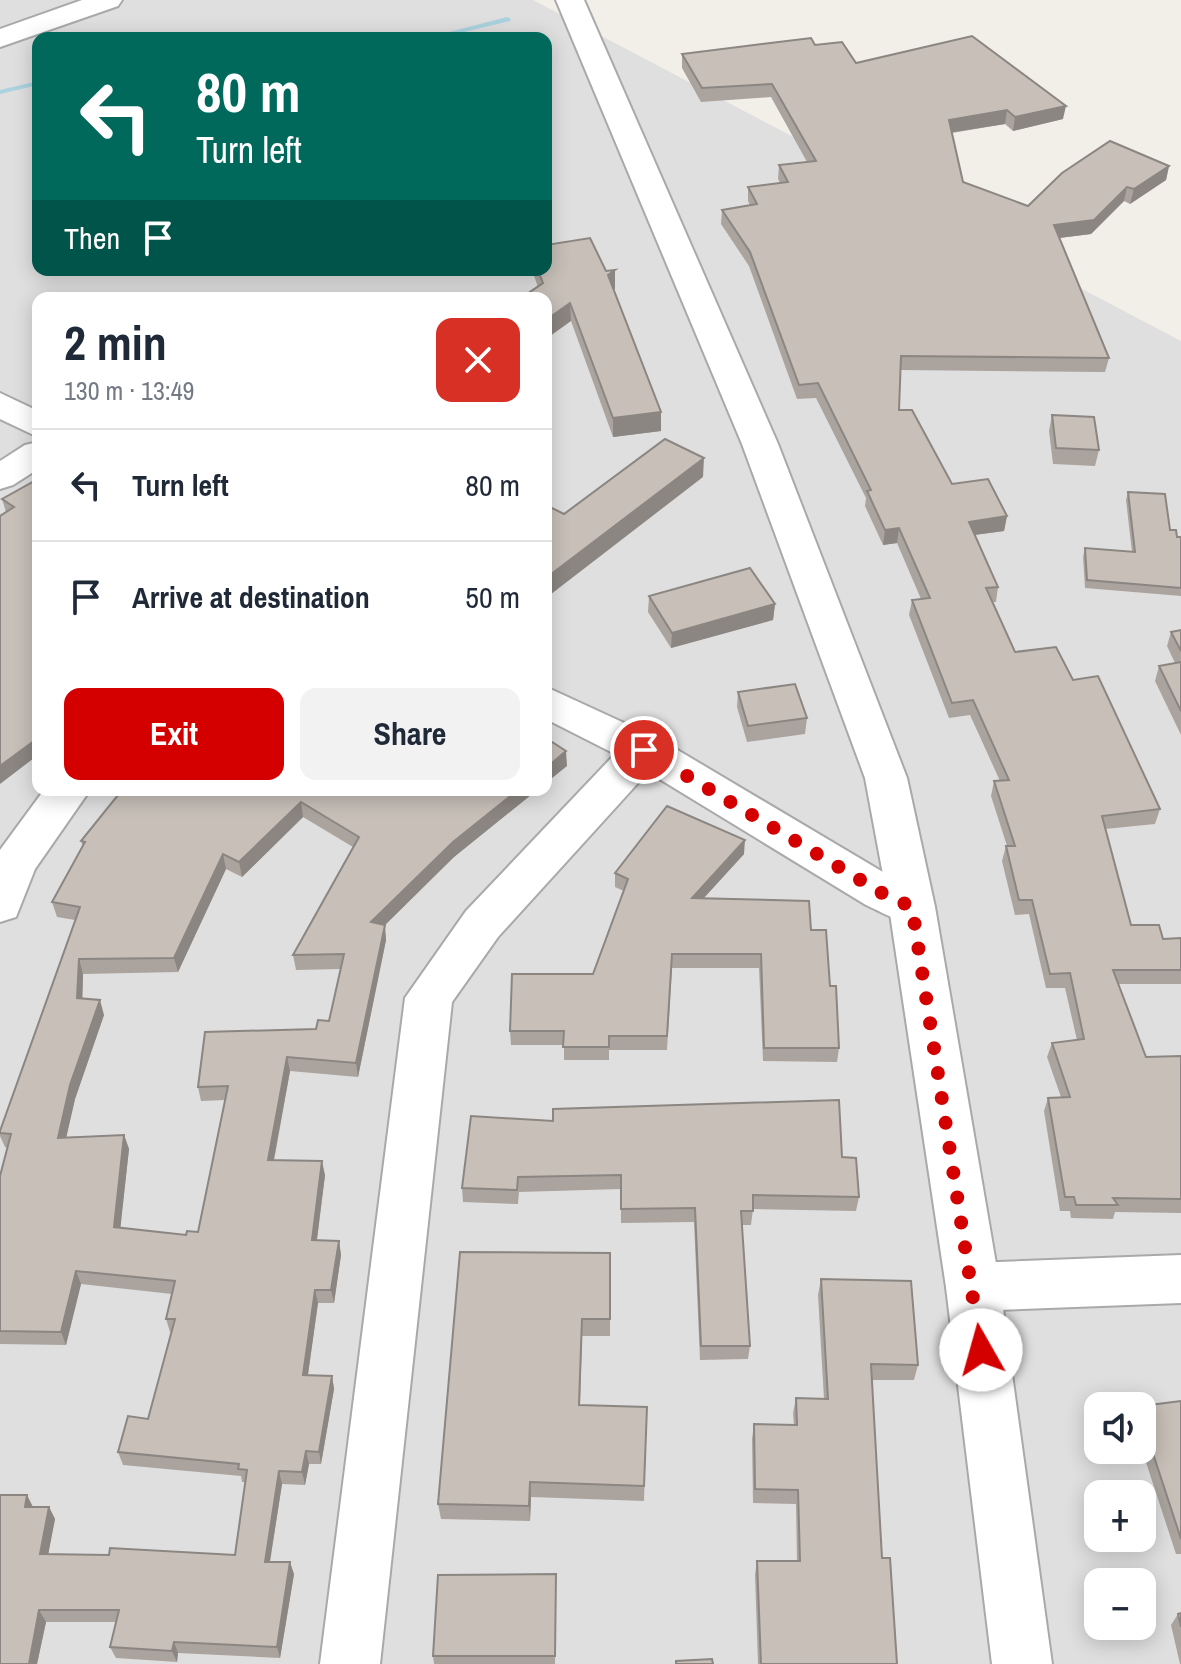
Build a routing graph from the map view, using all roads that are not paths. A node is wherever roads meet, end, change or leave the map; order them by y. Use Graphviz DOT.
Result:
graph roads {
  1 [pos="108,0"];
  2 [pos="570,0"];
  3 [pos="0,39"];
  4 [pos="0,404"];
  5 [pos="32,423"];
  6 [pos="32,457"];
  7 [pos="0,477"];
  8 [pos="552,704"];
  9 [pos="644,750"];
  10 [pos="61,796"];
  11 [pos="0,905"];
  12 [pos="912,907"];
  13 [pos="1181,1279"];
  14 [pos="973,1287"];
  15 [pos="350,1664"];
  16 [pos="1022,1664"];
  1 -- 3 [label="street"];
  2 -- 12 [label="street"];
  4 -- 5 [label="street"];
  6 -- 7 [label="street"];
  8 -- 9 [label="street"];
  9 -- 12 [label="street"];
  9 -- 15 [label="street"];
  10 -- 11 [label="street"];
  12 -- 14 [label="street"];
  13 -- 14 [label="street"];
  14 -- 16 [label="street"];
}
